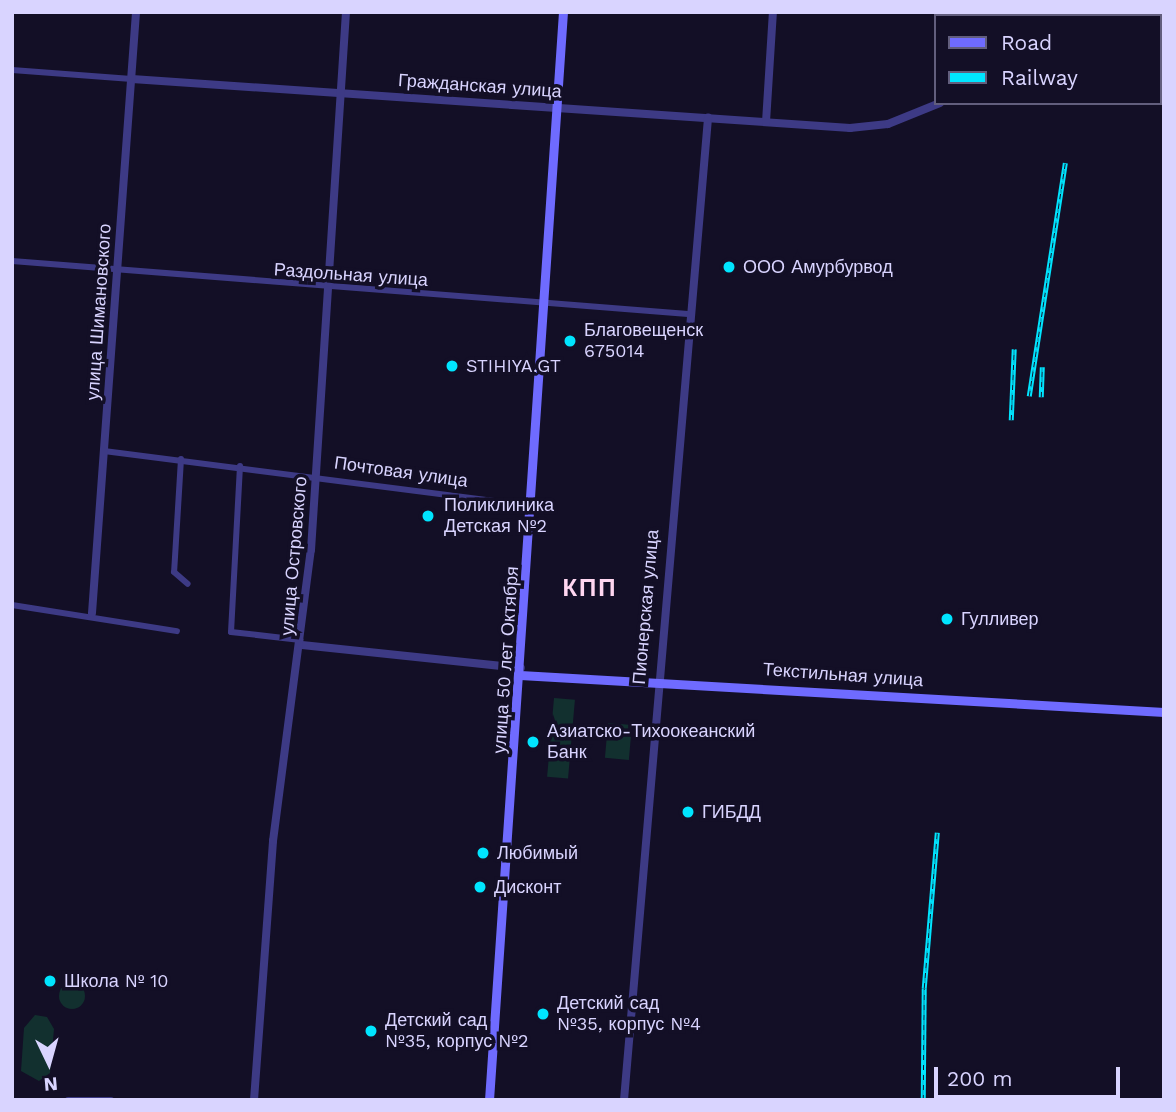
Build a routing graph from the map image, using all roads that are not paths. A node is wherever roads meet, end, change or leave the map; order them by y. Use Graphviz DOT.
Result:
graph roads {
  1 [pos="136,12"];
  2 [pos="346,12"];
  3 [pos="563,12"];
  4 [pos="773,12"];
  5 [pos="12,70"];
  6 [pos="132,79"];
  7 [pos="341,93"];
  8 [pos="934,105"];
  9 [pos="558,107"];
  10 [pos="708,118"];
  11 [pos="766,122"];
  12 [pos="12,261"];
  13 [pos="118,270"];
  14 [pos="328,287"];
  15 [pos="546,303"];
  16 [pos="688,314"];
  17 [pos="104,451"];
  18 [pos="181,459"];
  19 [pos="240,466"];
  20 [pos="317,475"];
  21 [pos="533,507"];
  22 [pos="188,584"];
  23 [pos="12,605"];
  24 [pos="92,613"];
  25 [pos="177,631"];
  26 [pos="302,643"];
  27 [pos="521,672"];
  28 [pos="656,679"];
  29 [pos="1164,712"];
  30 [pos="68,1100"];
  31 [pos="111,1100"];
  32 [pos="254,1100"];
  33 [pos="489,1100"];
  34 [pos="624,1100"];
  1 -- 6 [label="street, улица Шимановского"];
  2 -- 7 [label="street, улица Островского"];
  3 -- 9 [label="main road, улица 50 лет Октября"];
  4 -- 11 [label="street"];
  5 -- 6 [label="street, Гражданская улица"];
  6 -- 7 [label="street, Гражданская улица"];
  6 -- 13 [label="street, улица Шимановского"];
  7 -- 9 [label="street, Гражданская улица"];
  7 -- 14 [label="street, улица Островского"];
  8 -- 11 [label="street, Гражданская улица"];
  9 -- 10 [label="street, Гражданская улица"];
  9 -- 15 [label="main road, улица 50 лет Октября"];
  10 -- 11 [label="street, Гражданская улица"];
  10 -- 16 [label="street, Пионерская улица"];
  12 -- 13 [label="street, Раздольная улица"];
  13 -- 14 [label="street, Раздольная улица"];
  13 -- 17 [label="street, улица Шимановского"];
  14 -- 15 [label="street, Раздольная улица"];
  14 -- 20 [label="street, улица Островского"];
  15 -- 16 [label="street, Раздольная улица"];
  15 -- 21 [label="main road, улица 50 лет Октября"];
  16 -- 28 [label="street, Пионерская улица"];
  17 -- 18 [label="street, Почтовая улица"];
  17 -- 24 [label="street, улица Шимановского"];
  18 -- 19 [label="street, Почтовая улица"];
  18 -- 22 [label="street"];
  19 -- 20 [label="street, Почтовая улица"];
  19 -- 26 [label="street, Текстильная улица"];
  20 -- 21 [label="street, Почтовая улица"];
  20 -- 26 [label="street, улица Островского"];
  21 -- 27 [label="main road, улица 50 лет Октября"];
  23 -- 24 [label="street"];
  24 -- 25 [label="street"];
  26 -- 27 [label="street, Текстильная улица"];
  26 -- 32 [label="street, улица Островского"];
  27 -- 28 [label="main road, Текстильная улица"];
  27 -- 33 [label="main road, улица 50 лет Октября"];
  28 -- 29 [label="main road, Текстильная улица"];
  28 -- 34 [label="street, Пионерская улица"];
  30 -- 31 [label="street"];
}
